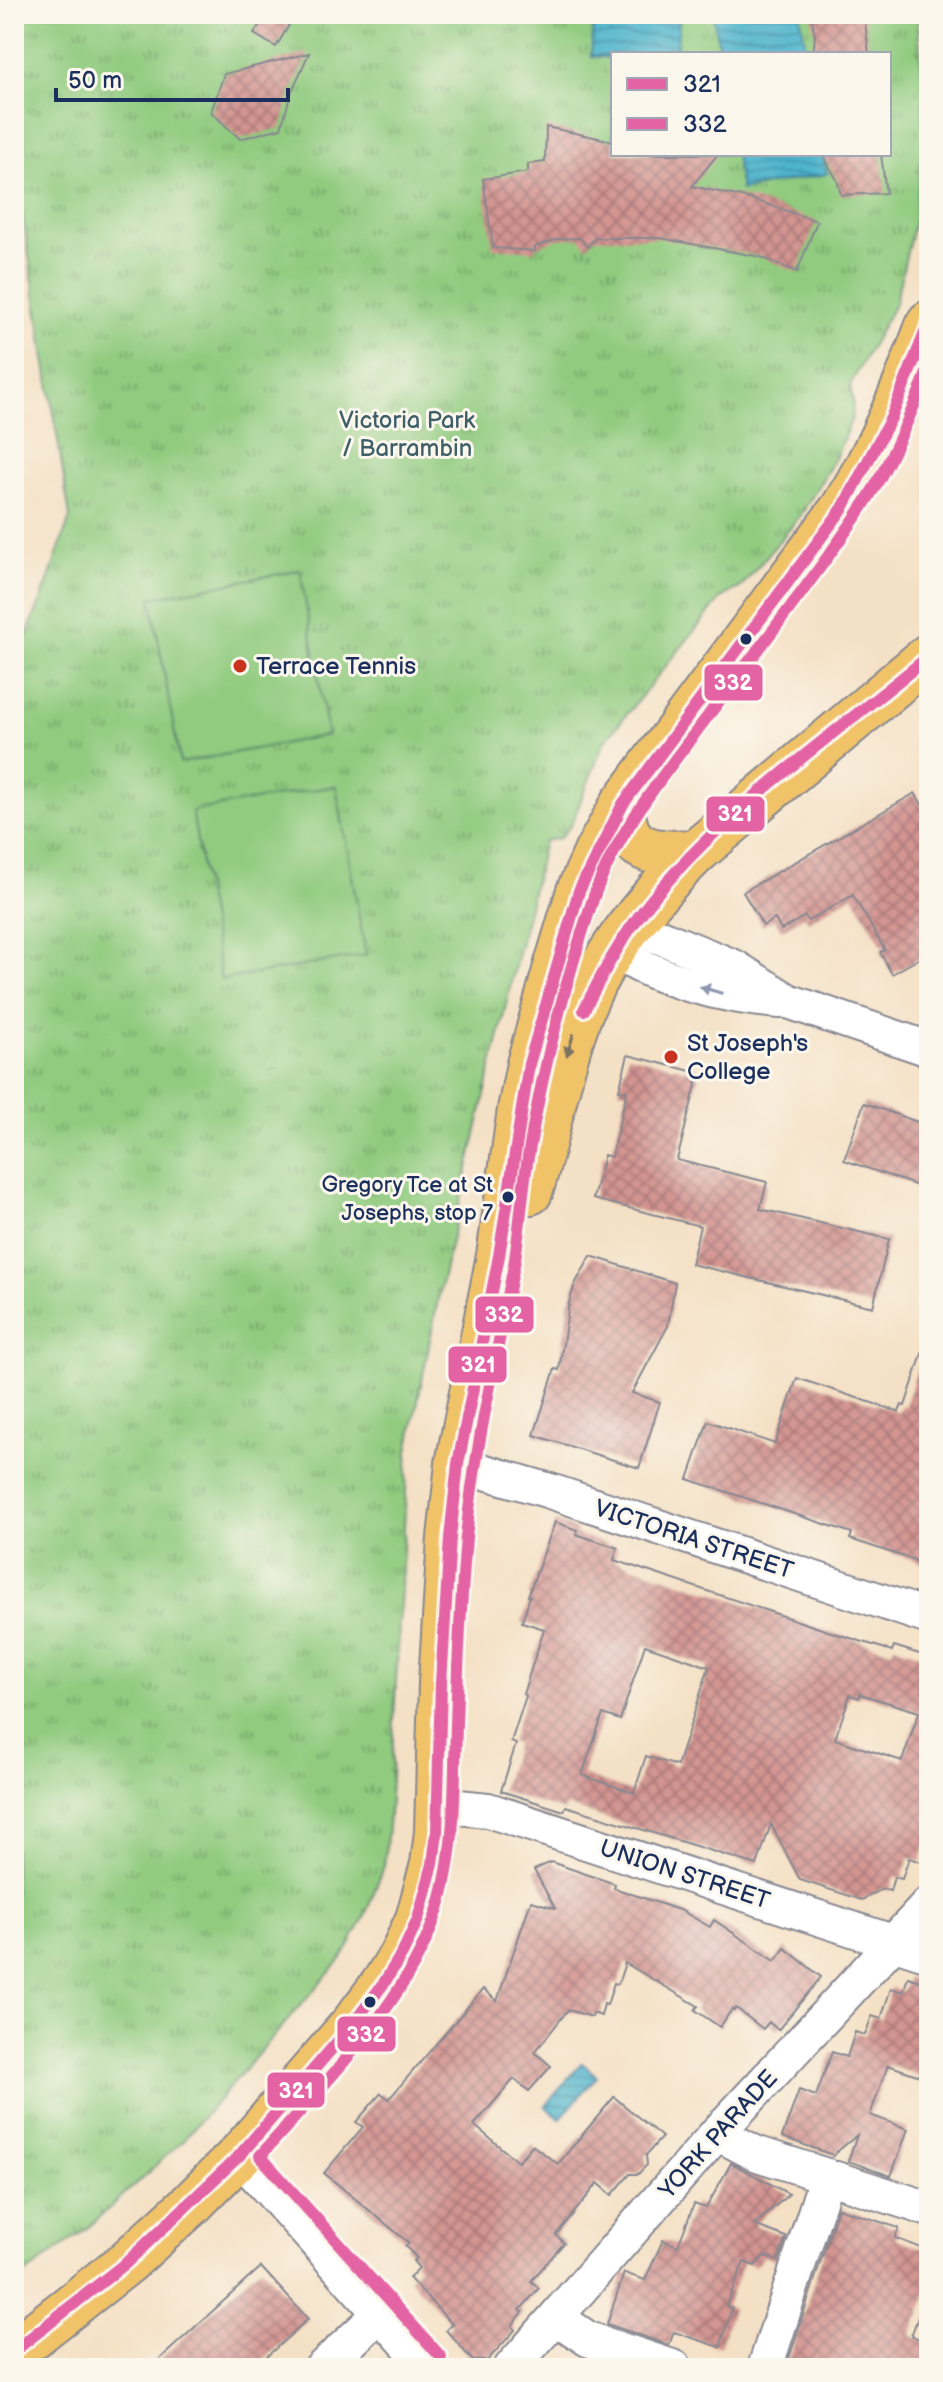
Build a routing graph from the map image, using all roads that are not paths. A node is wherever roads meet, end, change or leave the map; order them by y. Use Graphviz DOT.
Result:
graph roads {
  1 [pos="929,323"];
  2 [pos="929,656"];
  3 [pos="623,804"];
  4 [pos="696,852"];
  5 [pos="579,891"];
  6 [pos="622,938"];
  7 [pos="929,1049"];
  8 [pos="499,1256"];
  9 [pos="458,1464"];
  10 [pos="929,1617"];
  11 [pos="438,1805"];
  12 [pos="929,1904"];
  13 [pos="895,1942"];
  14 [pos="929,1954"];
  15 [pos="717,2133"];
  16 [pos="239,2156"];
  17 [pos="827,2176"];
  18 [pos="927,2200"];
  19 [pos="381,2313"];
  20 [pos="557,2318"];
  21 [pos="14,2351"];
  22 [pos="322,2368"];
  23 [pos="429,2368"];
  24 [pos="511,2368"];
  25 [pos="675,2368"];
  26 [pos="765,2368"];
  1 -- 3 [label="main road"];
  2 -- 4 [label="main road"];
  3 -- 4 [label="main road"];
  3 -- 5 [label="main road"];
  4 -- 6 [label="main road"];
  5 -- 6 [label="main road"];
  5 -- 8 [label="main road"];
  6 -- 7 [label="street"];
  6 -- 8 [label="main road, one-way"];
  8 -- 9 [label="main road"];
  9 -- 10 [label="street, VICTORIA STREET"];
  9 -- 11 [label="main road"];
  11 -- 13 [label="street, UNION STREET"];
  11 -- 16 [label="main road"];
  12 -- 13 [label="street, YORK PARADE"];
  13 -- 14 [label="street, UNION STREET"];
  13 -- 15 [label="street, YORK PARADE"];
  15 -- 17 [label="street"];
  15 -- 20 [label="street, YORK PARADE"];
  16 -- 19 [label="street"];
  16 -- 21 [label="main road"];
  17 -- 18 [label="street"];
  17 -- 26 [label="street"];
  19 -- 22 [label="street"];
  19 -- 23 [label="street"];
  20 -- 24 [label="street, YORK PARADE"];
  20 -- 25 [label="street"];
}
